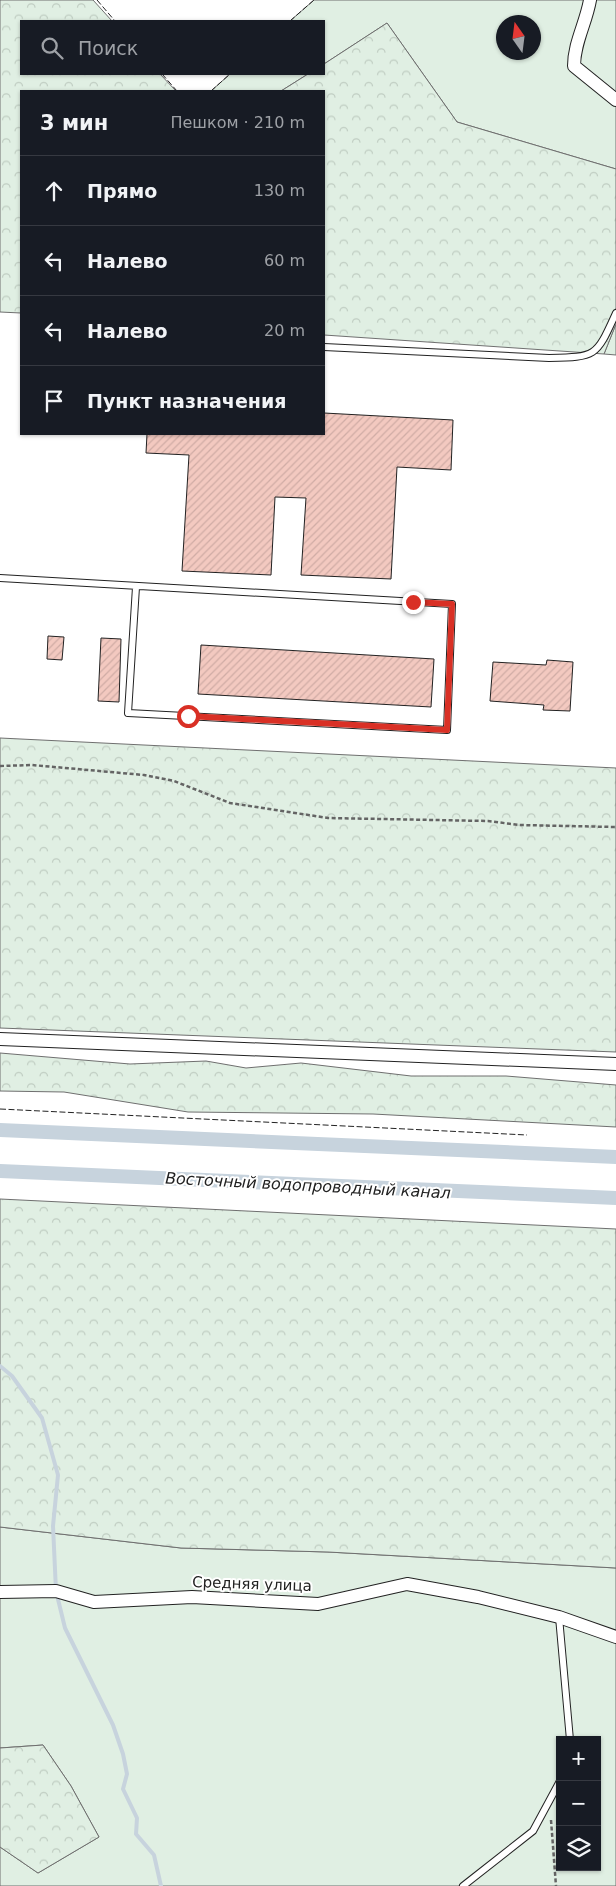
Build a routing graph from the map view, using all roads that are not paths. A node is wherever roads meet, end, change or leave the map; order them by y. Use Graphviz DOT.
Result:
graph roads {
  1 [pos="590,0"];
  2 [pos="616,100"];
  3 [pos="616,313"];
  4 [pos="325,347"];
  5 [pos="0,578"];
  6 [pos="136,587"];
  7 [pos="0,1039"];
  8 [pos="616,1064"];
  9 [pos="0,1592"];
  10 [pos="559,1617"];
  11 [pos="616,1637"];
  12 [pos="570,1736"];
  13 [pos="556,1789"];
  14 [pos="463,1886"];
  1 -- 2 [label="street"];
  3 -- 4 [label="lane"];
  5 -- 6 [label="lane"];
  6 -- 6 [label="lane"];
  7 -- 8 [label="street"];
  9 -- 10 [label="street, Средняя улица"];
  10 -- 11 [label="street, Средняя улица"];
  10 -- 12 [label="lane"];
  13 -- 14 [label="lane"];
}
